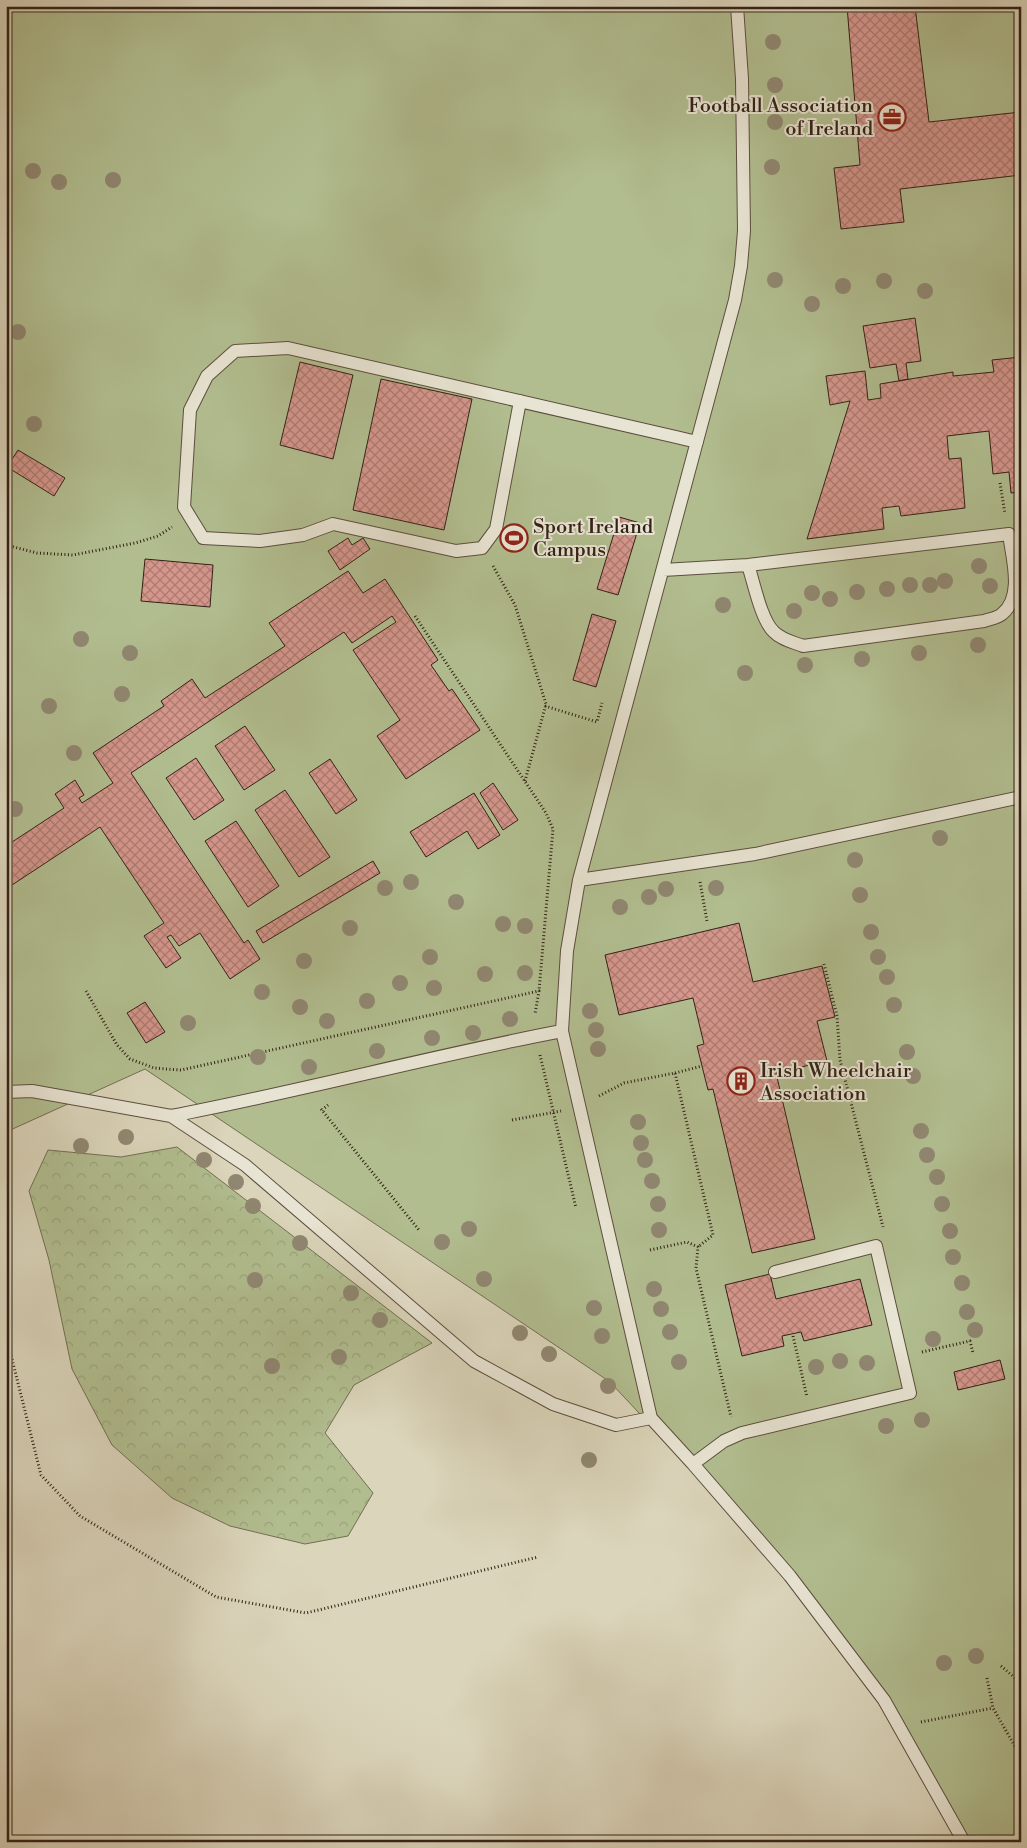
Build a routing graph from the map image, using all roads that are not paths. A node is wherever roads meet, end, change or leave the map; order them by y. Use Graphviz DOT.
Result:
graph roads {
  1 [pos="737,6"];
  2 [pos="520,401"];
  3 [pos="698,442"];
  4 [pos="1015,533"];
  5 [pos="748,565"];
  6 [pos="663,570"];
  7 [pos="1021,797"];
  8 [pos="579,880"];
  9 [pos="562,1031"];
  10 [pos="6,1092"];
  11 [pos="171,1116"];
  12 [pos="775,1272"];
  13 [pos="651,1418"];
  14 [pos="693,1464"];
  15 [pos="964,1842"];
  1 -- 3 [label="lane"];
  2 -- 2 [label="lane"];
  2 -- 3 [label="lane"];
  3 -- 6 [label="lane"];
  4 -- 5 [label="lane"];
  4 -- 5 [label="lane"];
  5 -- 6 [label="lane"];
  6 -- 8 [label="lane"];
  7 -- 8 [label="lane"];
  8 -- 9 [label="lane"];
  9 -- 11 [label="lane"];
  9 -- 13 [label="lane"];
  10 -- 11 [label="lane"];
  11 -- 13 [label="lane"];
  12 -- 14 [label="lane"];
  13 -- 14 [label="lane"];
  14 -- 15 [label="lane"];
}
